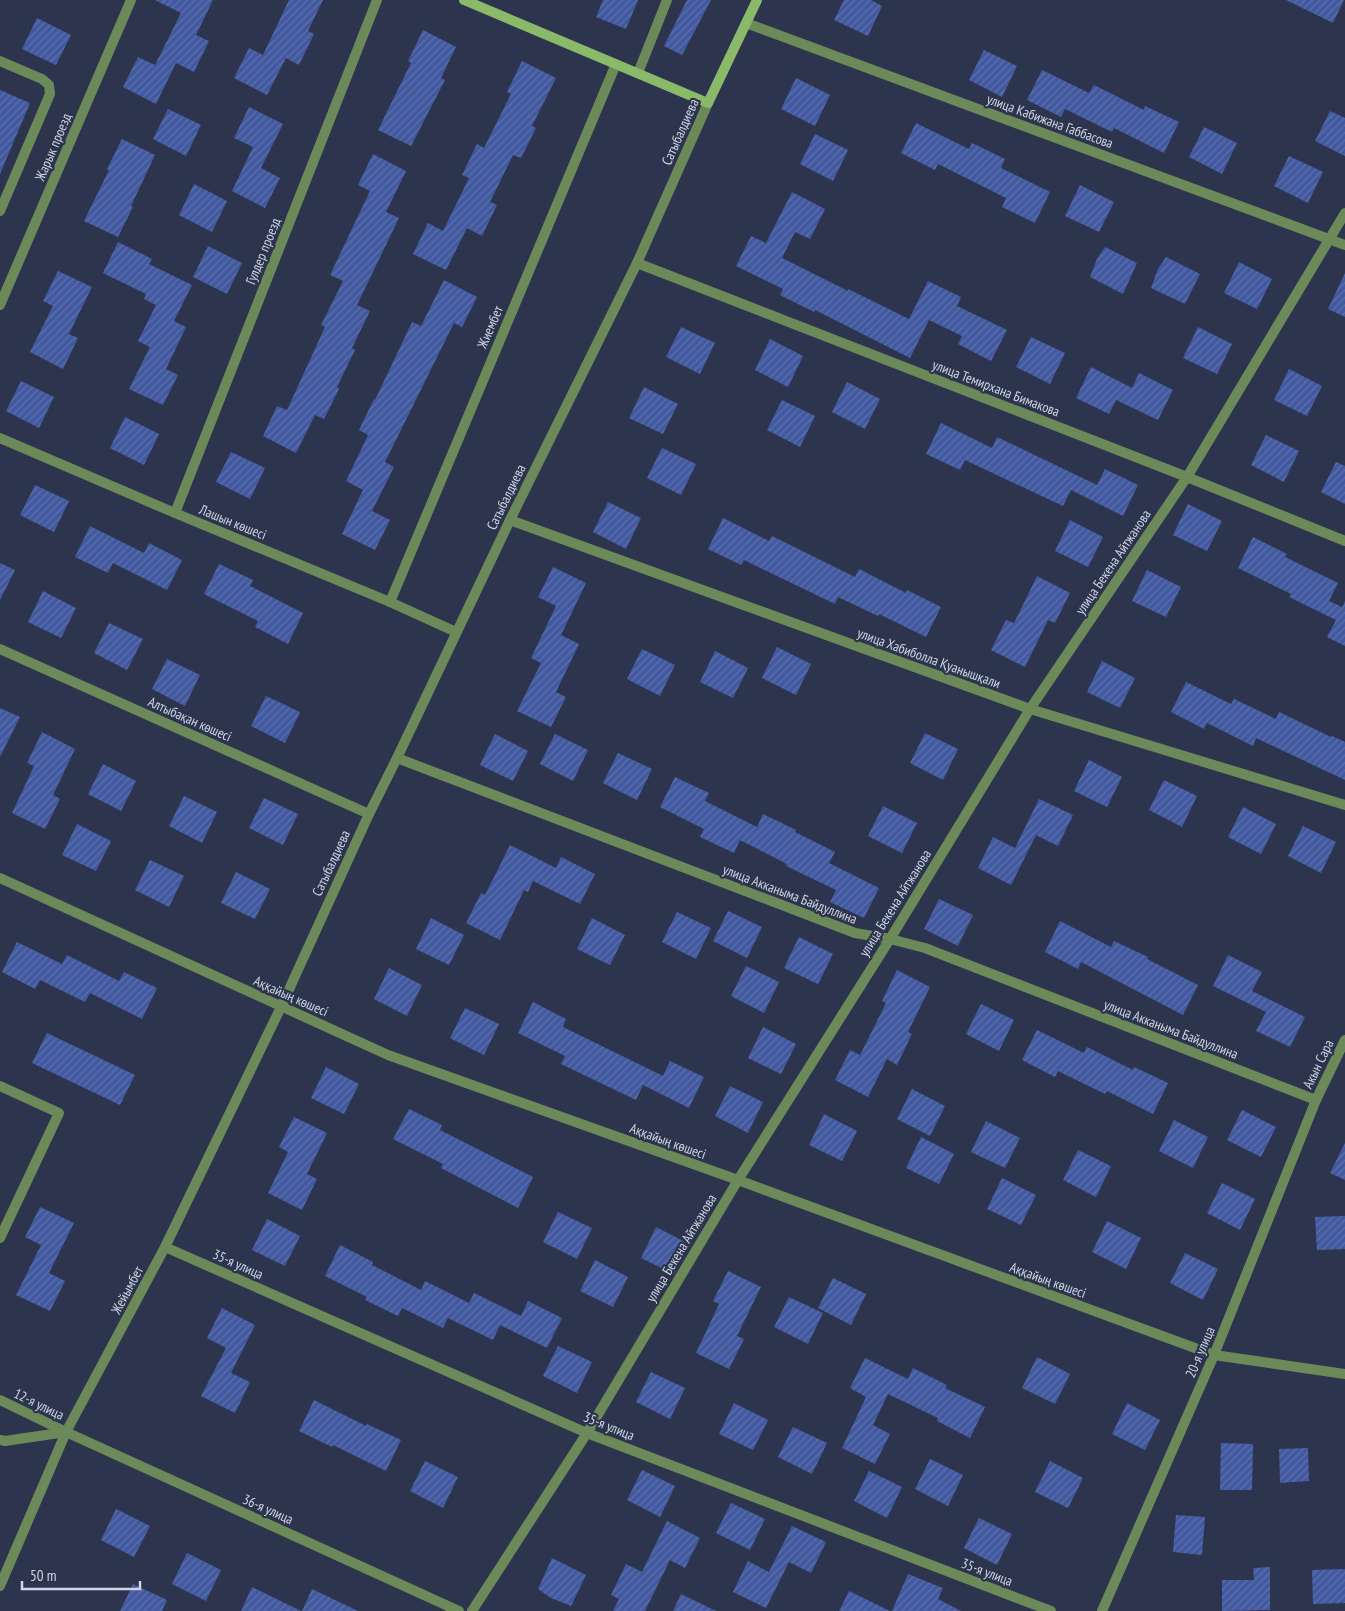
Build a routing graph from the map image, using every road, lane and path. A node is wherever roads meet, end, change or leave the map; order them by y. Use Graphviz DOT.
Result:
graph roads {
  1 [pos="131,0"];
  2 [pos="377,0"];
  3 [pos="464,0"];
  4 [pos="667,0"];
  5 [pos="757,0"];
  6 [pos="746,23"];
  7 [pos="0,61"];
  8 [pos="616,64"];
  9 [pos="638,73"];
  10 [pos="708,103"];
  11 [pos="0,211"];
  12 [pos="1345,213"];
  13 [pos="1330,239"];
  14 [pos="1345,245"];
  15 [pos="637,263"];
  16 [pos="3,289"];
  17 [pos="0,305"];
  18 [pos="0,438"];
  19 [pos="1187,477"];
  20 [pos="175,513"];
  21 [pos="510,520"];
  22 [pos="1345,541"];
  23 [pos="390,602"];
  24 [pos="456,632"];
  25 [pos="0,649"];
  26 [pos="1030,709"];
  27 [pos="397,758"];
  28 [pos="1345,805"];
  29 [pos="369,814"];
  30 [pos="0,878"];
  31 [pos="890,939"];
  32 [pos="280,1007"];
  33 [pos="1345,1040"];
  34 [pos="0,1086"];
  35 [pos="1316,1100"];
  36 [pos="738,1180"];
  37 [pos="0,1238"];
  38 [pos="165,1247"];
  39 [pos="1214,1355"];
  40 [pos="1345,1374"];
  41 [pos="0,1400"];
  42 [pos="66,1432"];
  43 [pos="587,1433"];
  44 [pos="0,1440"];
  45 [pos="0,1586"];
  46 [pos="459,1611"];
  47 [pos="472,1611"];
  48 [pos="1051,1611"];
  49 [pos="1102,1611"];
  1 -- 16 [label="street, Жарык проезд"];
  2 -- 20 [label="street, Гулдер проезд"];
  3 -- 8 [label="street"];
  4 -- 9 [label="street"];
  5 -- 6 [label="street, Сатыбалдиева"];
  6 -- 10 [label="street, Сатыбалдиева"];
  6 -- 13 [label="street, улица Кабижана Габбасова"];
  7 -- 11 [label="street"];
  8 -- 9 [label="street"];
  8 -- 23 [label="street, Жиембет"];
  9 -- 10 [label="street"];
  10 -- 15 [label="street, Сатыбалдиева"];
  12 -- 13 [label="street, улица Бекена Айтжанова"];
  13 -- 14 [label="street, улица Кабижана Габбасова"];
  13 -- 19 [label="street, улица Бекена Айтжанова"];
  15 -- 19 [label="street, улица Темирхана Бимакова"];
  15 -- 21 [label="street, Сатыбалдиева"];
  16 -- 17 [label="street, Жарык проезд"];
  18 -- 20 [label="street, Лашын көшесі"];
  19 -- 22 [label="street, улица Темирхана Бимакова"];
  19 -- 26 [label="street, улица Бекена Айтжанова"];
  20 -- 23 [label="street, Лашын көшесі"];
  21 -- 24 [label="street, Сатыбалдиева"];
  21 -- 26 [label="street, улица Хабиболла Қуанышқали"];
  23 -- 24 [label="street, Лашын көшесі"];
  24 -- 27 [label="street, Сатыбалдиева"];
  25 -- 29 [label="street, Алтыбақан көшесі"];
  26 -- 28 [label="street, улица Хабиболла Қуанышқали"];
  26 -- 31 [label="street, улица Бекена Айтжанова"];
  27 -- 29 [label="street, Сатыбалдиева"];
  27 -- 31 [label="street, улица Акканыма Байдуллина"];
  29 -- 32 [label="street, Сатыбалдиева"];
  30 -- 32 [label="street, Аққайың көшесі"];
  31 -- 35 [label="street, улица Акканыма Байдуллина"];
  31 -- 36 [label="street, улица Бекена Айтжанова"];
  32 -- 36 [label="street, Аққайың көшесі"];
  32 -- 38 [label="street, Жейымбет"];
  33 -- 35 [label="street, Акын Сара"];
  34 -- 37 [label="street"];
  35 -- 39 [label="street, 20-я улица"];
  36 -- 39 [label="street, Аққайың көшесі"];
  36 -- 43 [label="street, улица Бекена Айтжанова"];
  38 -- 42 [label="street, Жейымбет"];
  38 -- 43 [label="street, 35-я улица"];
  39 -- 40 [label="street, Аққайың көшесі"];
  39 -- 49 [label="street, 20-я улица"];
  41 -- 42 [label="street, 12-я улица"];
  42 -- 44 [label="street"];
  42 -- 45 [label="street, Жейымбет"];
  42 -- 46 [label="street, 36-я улица"];
  43 -- 47 [label="street, улица Бекена Айтжанова"];
  43 -- 48 [label="street, 35-я улица"];
}
